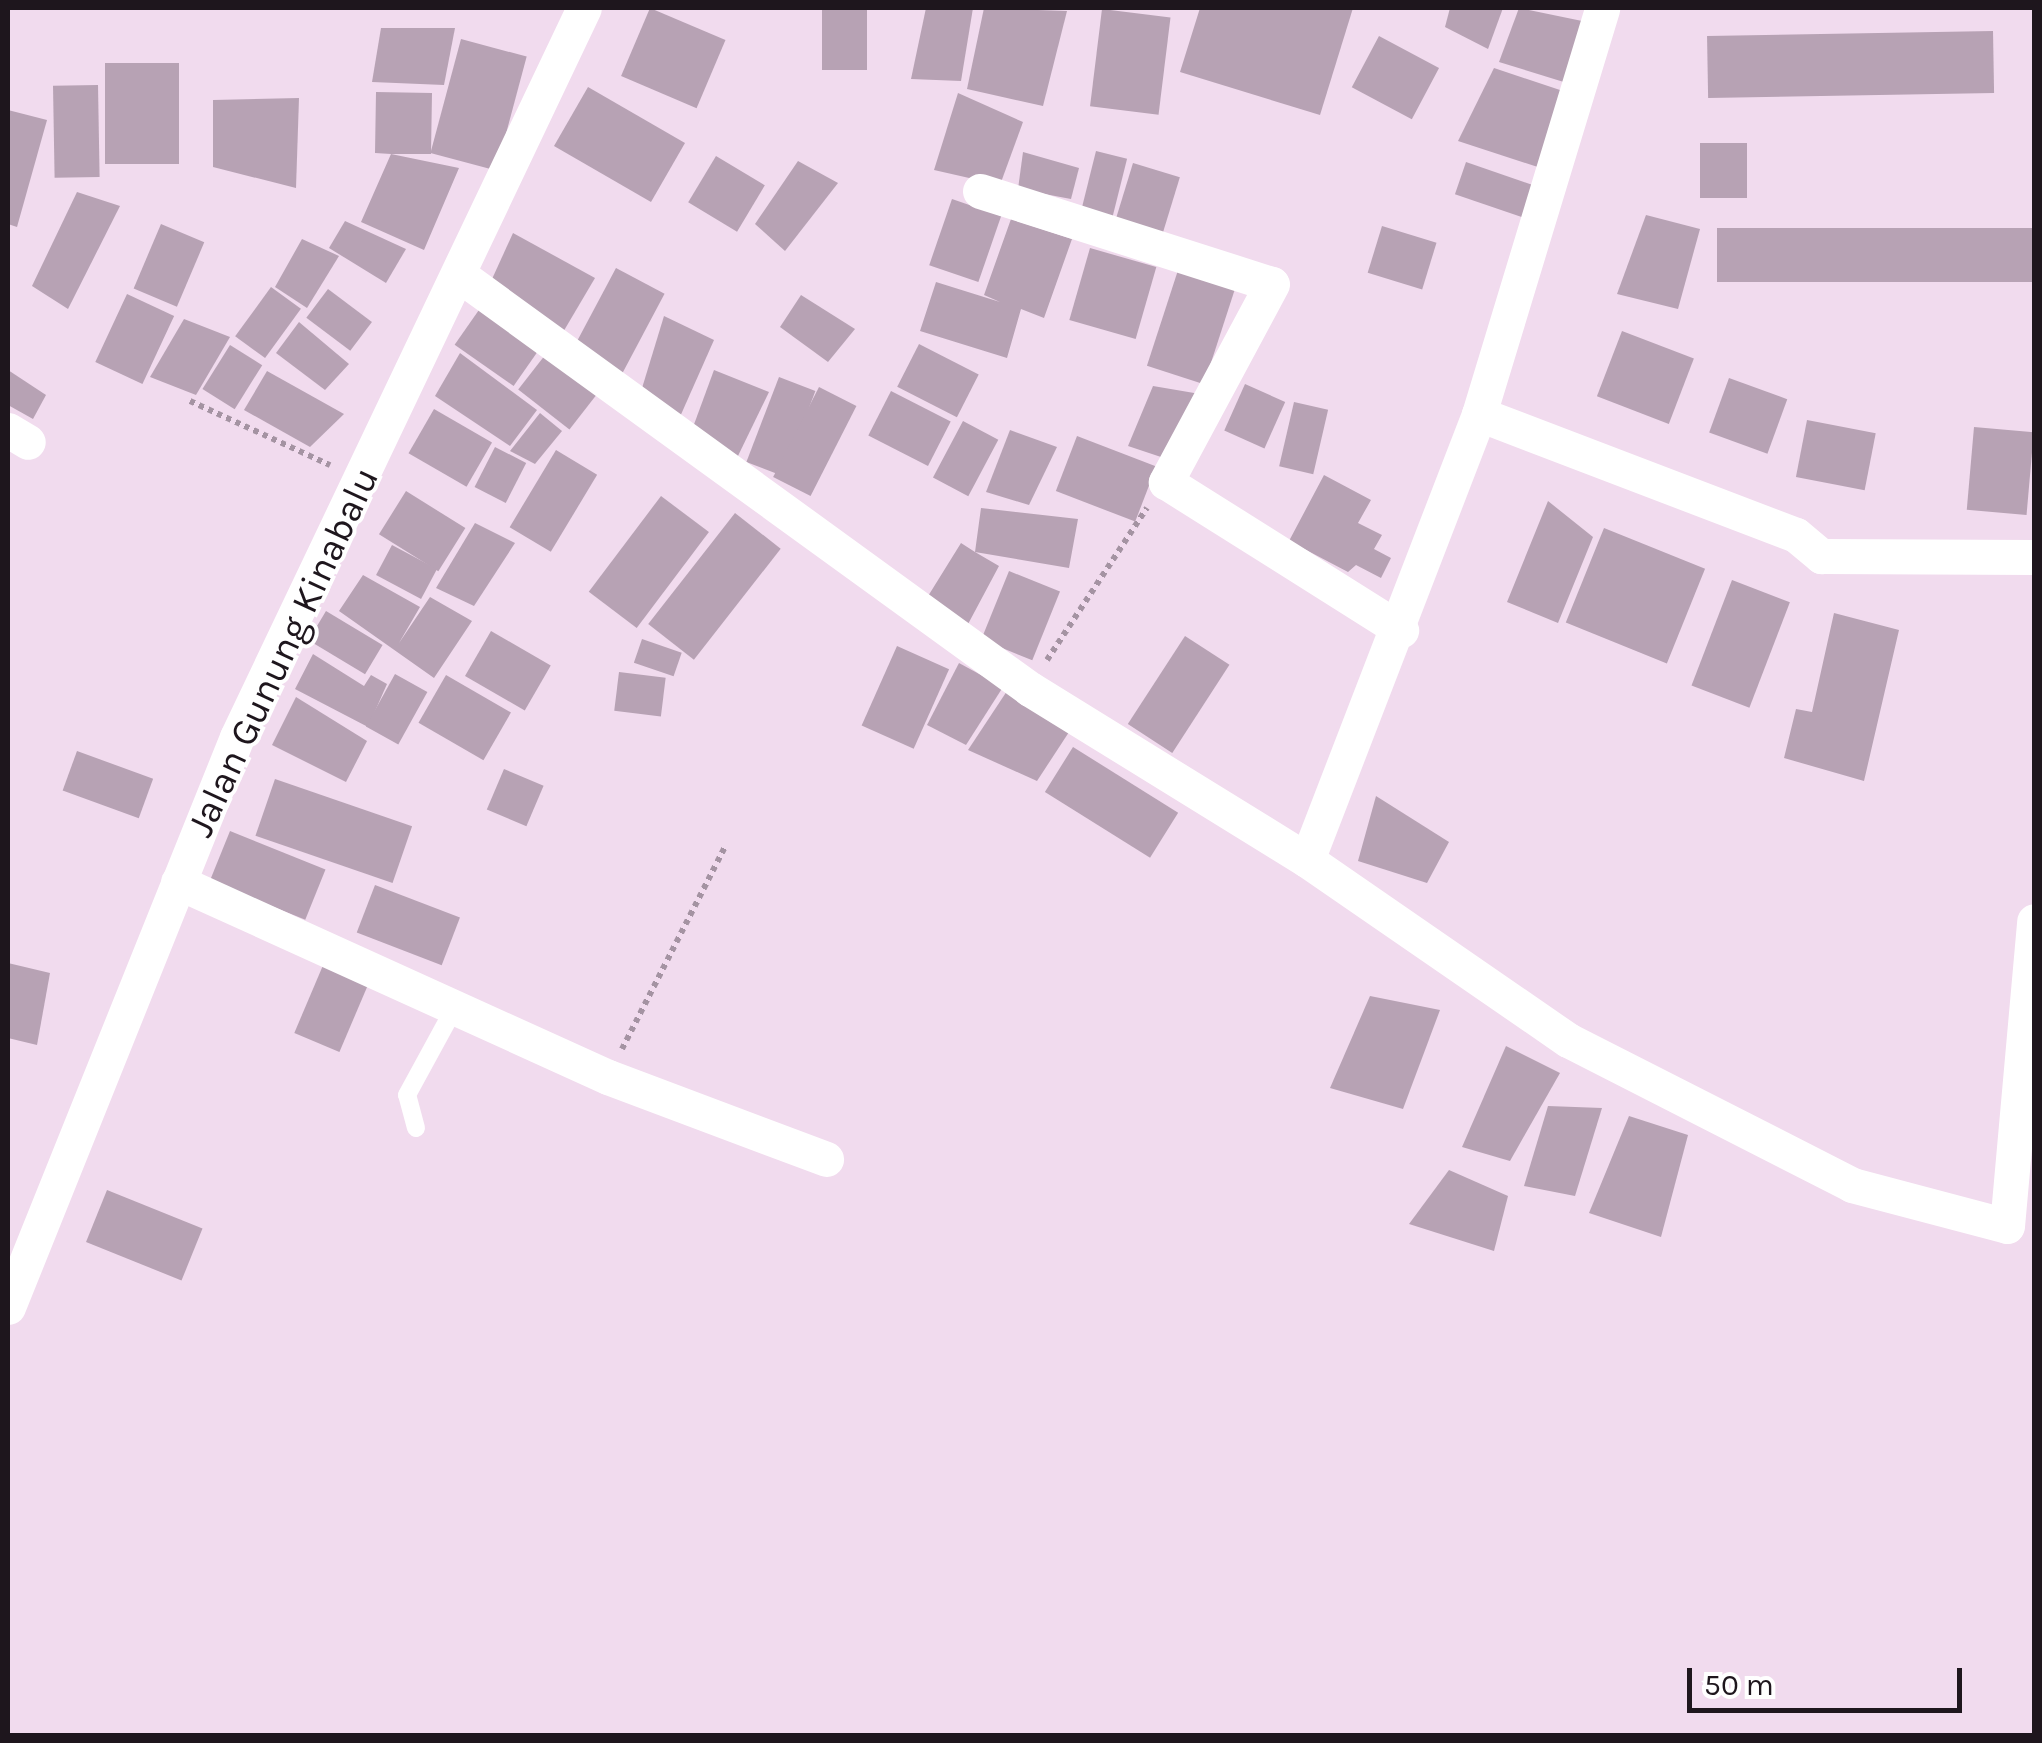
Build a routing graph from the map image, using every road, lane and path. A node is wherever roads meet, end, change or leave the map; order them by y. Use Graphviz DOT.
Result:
graph roads {
  1 [pos="584,8"];
  2 [pos="1602,8"];
  3 [pos="980,190"];
  4 [pos="462,276"];
  5 [pos="190,401"];
  6 [pos="1479,414"];
  7 [pos="363,480"];
  8 [pos="1166,482"];
  9 [pos="2034,557"];
  10 [pos="1401,630"];
  11 [pos="1030,688"];
  12 [pos="726,845"];
  13 [pos="1307,860"];
  14 [pos="178,882"];
  15 [pos="2034,921"];
  16 [pos="455,1008"];
  17 [pos="608,1076"];
  18 [pos="416,1128"];
  19 [pos="826,1159"];
  20 [pos="8,1307"];
  1 -- 4 [label="street, Jalan Gunung Kinabalu"];
  2 -- 6 [label="street"];
  3 -- 8 [label="street"];
  4 -- 7 [label="street, Jalan Gunung Kinabalu"];
  4 -- 11 [label="street"];
  5 -- 7 [label="path"];
  6 -- 9 [label="street"];
  6 -- 10 [label="street"];
  7 -- 14 [label="street, Jalan Gunung Kinabalu"];
  8 -- 10 [label="street"];
  8 -- 11 [label="path"];
  10 -- 13 [label="street"];
  11 -- 13 [label="street"];
  12 -- 17 [label="path"];
  13 -- 15 [label="street"];
  14 -- 16 [label="street"];
  14 -- 20 [label="street, Jalan Gunung Kinabalu"];
  16 -- 17 [label="street"];
  16 -- 18 [label="lane"];
  17 -- 19 [label="street"];
}
